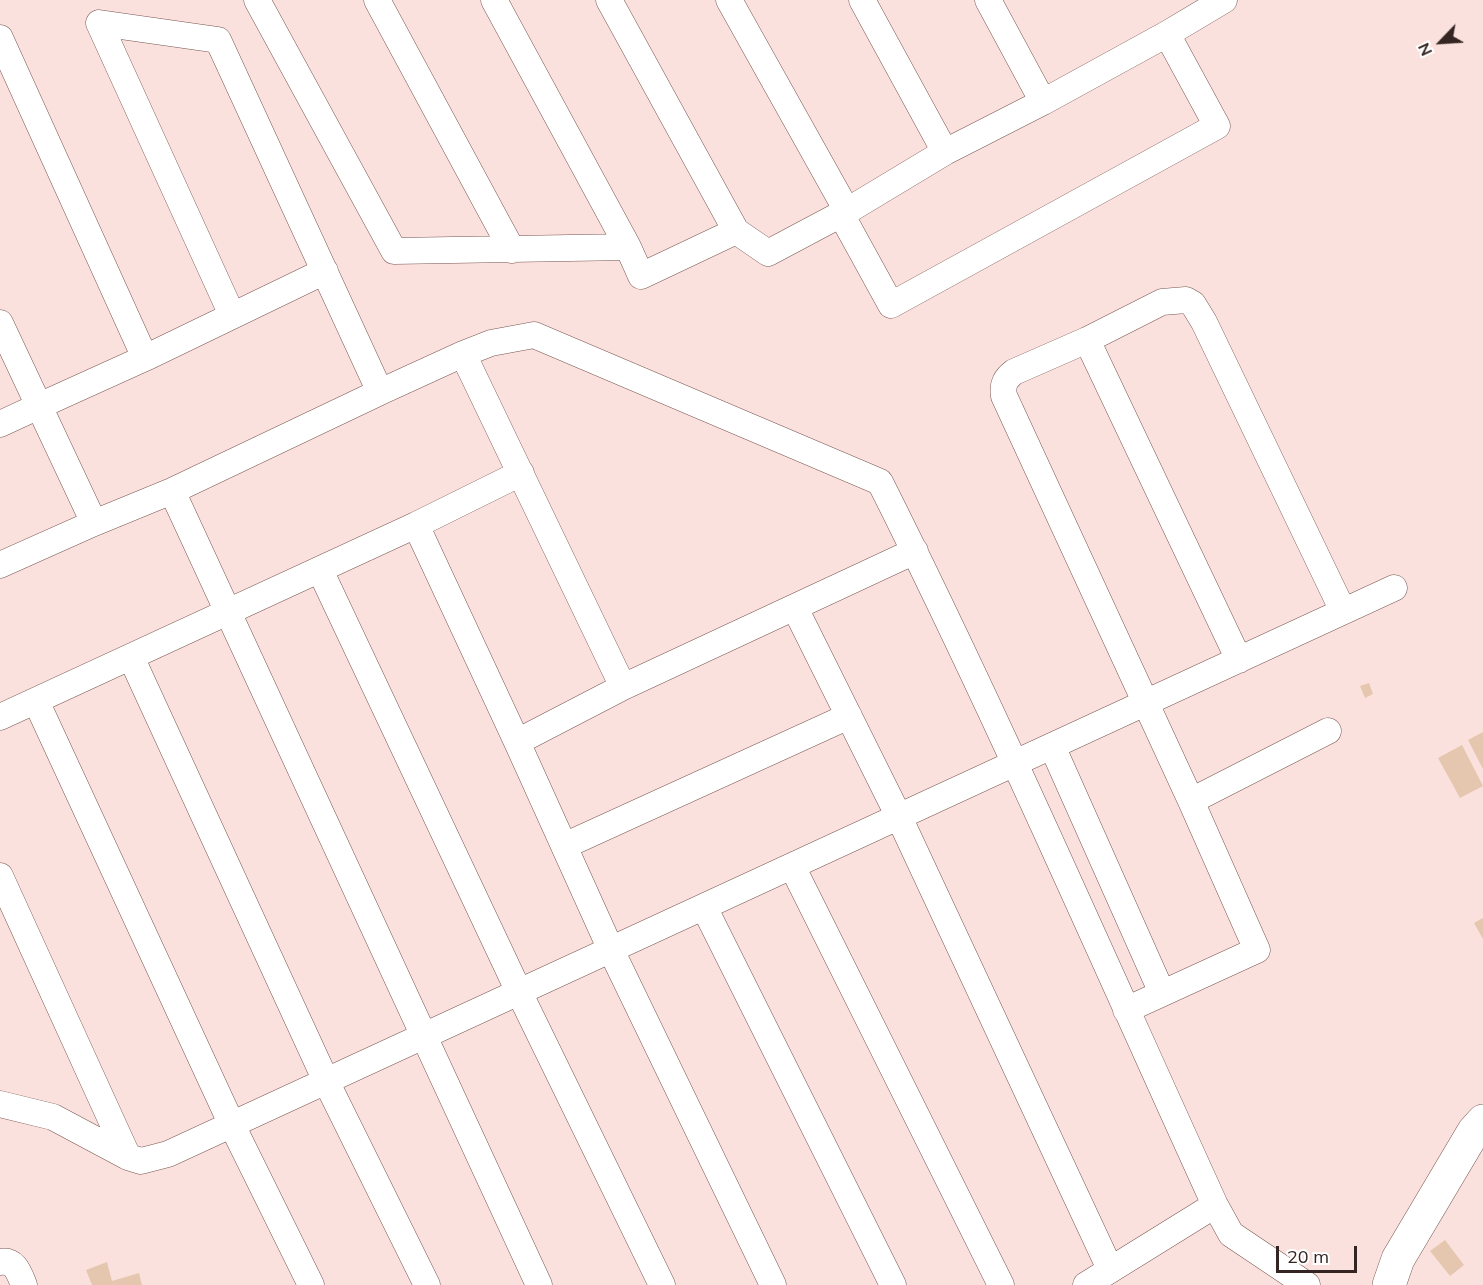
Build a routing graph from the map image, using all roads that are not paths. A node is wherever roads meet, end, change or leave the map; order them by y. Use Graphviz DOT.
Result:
graph roads {
  1 [pos="257,0"];
  2 [pos="377,0"];
  3 [pos="494,0"];
  4 [pos="609,0"];
  5 [pos="729,0"];
  6 [pos="862,0"];
  7 [pos="988,0"];
  8 [pos="1224,0"];
  9 [pos="1167,34"];
  10 [pos="0,38"];
  11 [pos="1043,102"];
  12 [pos="945,152"];
  13 [pos="844,212"];
  14 [pos="736,231"];
  15 [pos="628,248"];
  16 [pos="512,250"];
  17 [pos="325,272"];
  18 [pos="232,315"];
  19 [pos="0,323"];
  20 [pos="1086,340"];
  21 [pos="463,354"];
  22 [pos="145,358"];
  23 [pos="380,392"];
  24 [pos="39,406"];
  25 [pos="0,424"];
  26 [pos="520,473"];
  27 [pos="172,491"];
  28 [pos="94,523"];
  29 [pos="416,525"];
  30 [pos="915,551"];
  31 [pos="0,565"];
  32 [pos="320,570"];
  33 [pos="1394,588"];
  34 [pos="795,609"];
  35 [pos="1343,611"];
  36 [pos="228,612"];
  37 [pos="130,657"];
  38 [pos="1239,660"];
  39 [pos="623,687"];
  40 [pos="36,701"];
  41 [pos="1145,703"];
  42 [pos="849,716"];
  43 [pos="0,717"];
  44 [pos="1328,731"];
  45 [pos="517,742"];
  46 [pos="1052,746"];
  47 [pos="1015,763"];
  48 [pos="1191,801"];
  49 [pos="899,817"];
  50 [pos="564,846"];
  51 [pos="792,866"];
  52 [pos="0,876"];
  53 [pos="704,907"];
  54 [pos="611,950"];
  55 [pos="519,992"];
  56 [pos="1162,993"];
  57 [pos="1126,1010"];
  58 [pos="423,1036"];
  59 [pos="326,1081"];
  60 [pos="0,1104"];
  61 [pos="1483,1121"];
  62 [pos="232,1125"];
  63 [pos="128,1157"];
  64 [pos="1215,1205"];
  65 [pos="0,1262"];
  66 [pos="1110,1269"];
  67 [pos="24,1285"];
  68 [pos="311,1285"];
  69 [pos="426,1285"];
  70 [pos="539,1285"];
  71 [pos="662,1285"];
  72 [pos="773,1285"];
  73 [pos="893,1285"];
  74 [pos="1002,1285"];
  75 [pos="1086,1285"];
  76 [pos="1307,1285"];
  77 [pos="1389,1285"];
  1 -- 16 [label="street"];
  2 -- 16 [label="street"];
  3 -- 15 [label="street"];
  4 -- 14 [label="street"];
  5 -- 13 [label="street"];
  6 -- 12 [label="street"];
  7 -- 11 [label="street"];
  8 -- 9 [label="street"];
  9 -- 11 [label="street"];
  9 -- 13 [label="street"];
  10 -- 22 [label="street"];
  11 -- 12 [label="street"];
  12 -- 13 [label="street"];
  13 -- 14 [label="street"];
  14 -- 15 [label="street"];
  15 -- 16 [label="street"];
  17 -- 18 [label="street"];
  17 -- 18 [label="street"];
  17 -- 23 [label="street"];
  18 -- 22 [label="street"];
  19 -- 24 [label="street"];
  20 -- 35 [label="street"];
  20 -- 38 [label="street"];
  20 -- 41 [label="street"];
  21 -- 23 [label="street"];
  21 -- 26 [label="street"];
  21 -- 30 [label="street"];
  22 -- 24 [label="street"];
  23 -- 27 [label="street"];
  24 -- 25 [label="street"];
  24 -- 28 [label="street"];
  26 -- 29 [label="street"];
  26 -- 39 [label="street"];
  27 -- 28 [label="street"];
  27 -- 36 [label="street"];
  28 -- 31 [label="street"];
  29 -- 32 [label="street"];
  29 -- 45 [label="street"];
  30 -- 34 [label="street"];
  30 -- 47 [label="street"];
  32 -- 36 [label="street"];
  32 -- 55 [label="street"];
  33 -- 35 [label="street"];
  34 -- 39 [label="street"];
  34 -- 42 [label="street"];
  35 -- 38 [label="street"];
  36 -- 37 [label="street"];
  36 -- 58 [label="street"];
  37 -- 40 [label="street"];
  37 -- 59 [label="street"];
  38 -- 41 [label="street"];
  39 -- 45 [label="street"];
  40 -- 43 [label="street"];
  40 -- 62 [label="street"];
  41 -- 46 [label="street"];
  41 -- 48 [label="street"];
  42 -- 49 [label="street"];
  42 -- 50 [label="street"];
  44 -- 48 [label="street"];
  45 -- 50 [label="street"];
  46 -- 47 [label="street"];
  46 -- 56 [label="street"];
  47 -- 49 [label="street"];
  47 -- 57 [label="street"];
  48 -- 56 [label="street"];
  49 -- 51 [label="street"];
  49 -- 66 [label="street"];
  50 -- 54 [label="street"];
  51 -- 53 [label="street"];
  51 -- 74 [label="street"];
  52 -- 63 [label="street"];
  53 -- 54 [label="street"];
  53 -- 73 [label="street"];
  54 -- 55 [label="street"];
  54 -- 72 [label="street"];
  55 -- 58 [label="street"];
  55 -- 71 [label="street"];
  56 -- 57 [label="street"];
  57 -- 64 [label="street"];
  58 -- 59 [label="street"];
  58 -- 70 [label="street"];
  59 -- 62 [label="street"];
  59 -- 69 [label="street"];
  60 -- 63 [label="street"];
  61 -- 77 [label="street"];
  62 -- 63 [label="street"];
  62 -- 68 [label="street"];
  64 -- 66 [label="street"];
  64 -- 76 [label="street"];
  65 -- 67 [label="street"];
  66 -- 75 [label="street"];
}
